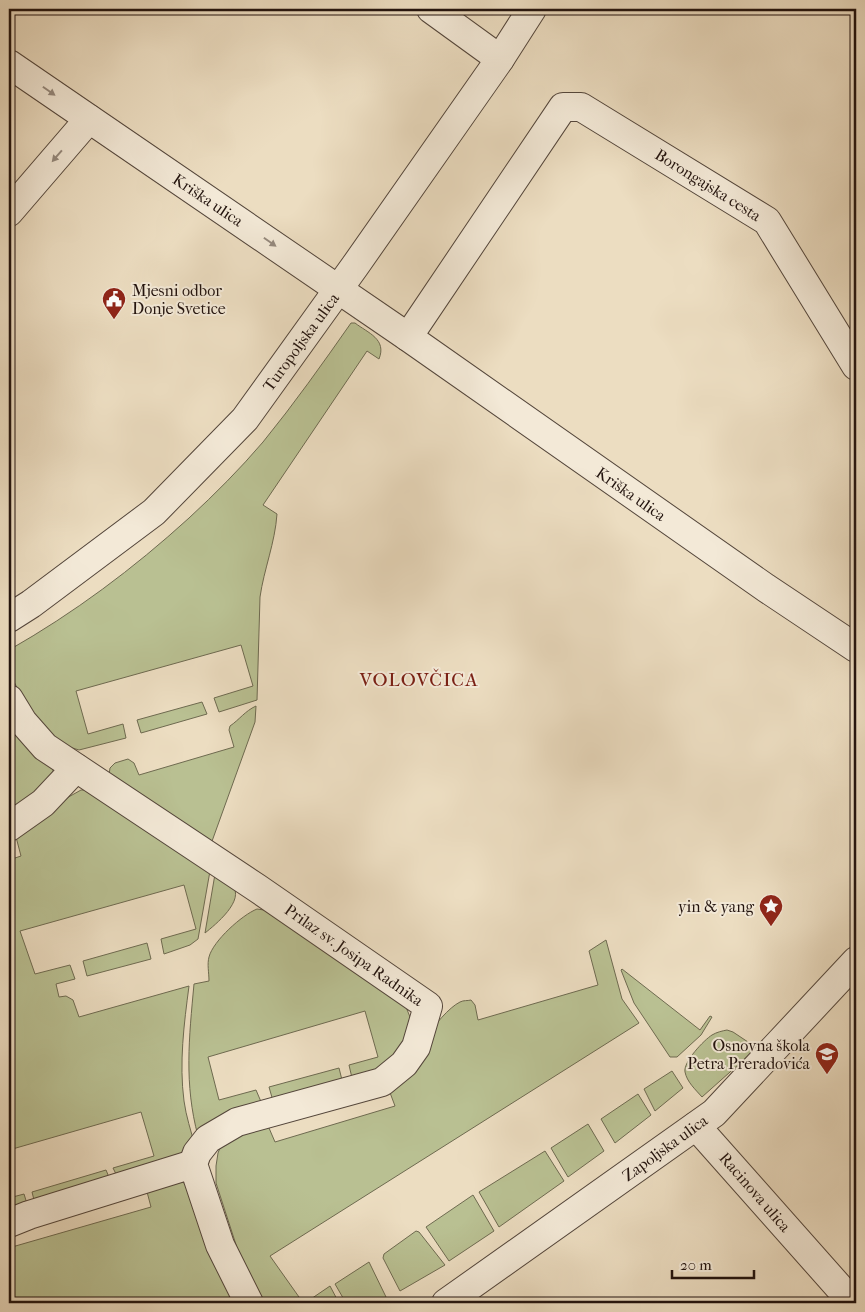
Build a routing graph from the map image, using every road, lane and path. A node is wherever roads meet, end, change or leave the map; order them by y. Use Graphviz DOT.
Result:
graph roads {
  1 [pos="431,9"];
  2 [pos="532,9"];
  3 [pos="500,59"];
  4 [pos="9,64"];
  5 [pos="89,119"];
  6 [pos="9,212"];
  7 [pos="338,289"];
  8 [pos="408,337"];
  9 [pos="856,366"];
  10 [pos="9,618"];
  11 [pos="856,648"];
  12 [pos="9,698"];
  13 [pos="76,768"];
  14 [pos="9,827"];
  15 [pos="856,961"];
  16 [pos="696,1126"];
  17 [pos="193,1164"];
  18 [pos="9,1223"];
  19 [pos="249,1303"];
  20 [pos="446,1303"];
  21 [pos="853,1303"];
  1 -- 3 [label="street"];
  2 -- 3 [label="street, Turopoljska ulica"];
  3 -- 7 [label="street, Turopoljska ulica"];
  4 -- 5 [label="street, Kriška ulica, one-way"];
  5 -- 6 [label="street, one-way"];
  5 -- 7 [label="street, Kriška ulica, one-way"];
  7 -- 8 [label="street, Kriška ulica"];
  7 -- 10 [label="street, Turopoljska ulica"];
  8 -- 9 [label="street, Borongajska cesta"];
  8 -- 11 [label="street, Kriška ulica"];
  12 -- 13 [label="street, Prilaz sv. Josipa Radnika"];
  13 -- 14 [label="street"];
  13 -- 17 [label="street, Prilaz sv. Josipa Radnika"];
  15 -- 16 [label="street, Zapoljska ulica"];
  16 -- 20 [label="street, Zapoljska ulica"];
  16 -- 21 [label="street, Racinova ulica"];
  17 -- 18 [label="street"];
  17 -- 19 [label="street"];
}
